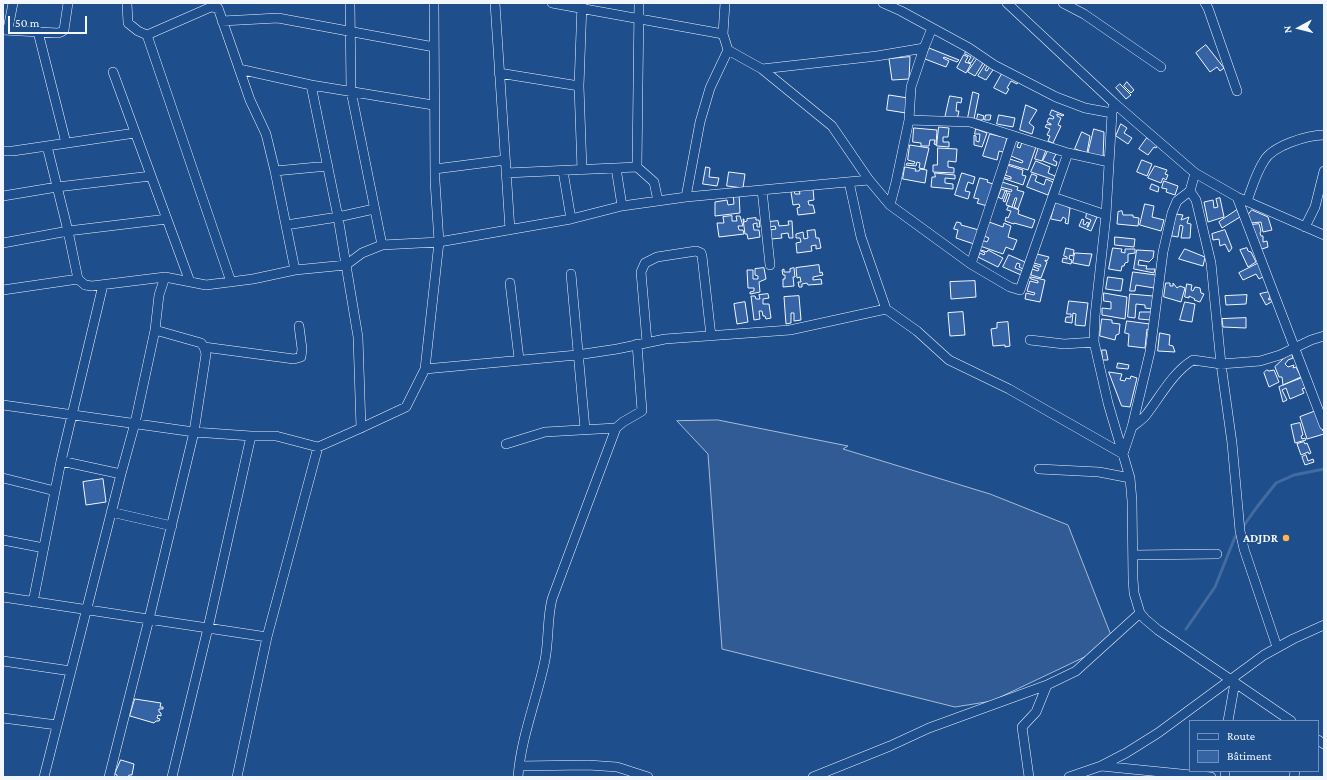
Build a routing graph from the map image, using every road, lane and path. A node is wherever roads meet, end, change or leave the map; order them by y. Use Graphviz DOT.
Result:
graph roads {
  1 [pos="12,3"];
  2 [pos="68,3"];
  3 [pos="127,3"];
  4 [pos="350,3"];
  5 [pos="434,3"];
  6 [pos="495,3"];
  7 [pos="552,3"];
  8 [pos="639,3"];
  9 [pos="725,3"];
  10 [pos="883,3"];
  11 [pos="1007,3"];
  12 [pos="1063,3"];
  13 [pos="1205,3"];
  14 [pos="582,6"];
  15 [pos="903,7"];
  16 [pos="638,18"];
  17 [pos="222,21"];
  18 [pos="932,28"];
  19 [pos="5,30"];
  20 [pos="38,32"];
  21 [pos="350,32"];
  22 [pos="723,34"];
  23 [pos="147,35"];
  24 [pos="434,47"];
  25 [pos="924,48"];
  26 [pos="728,50"];
  27 [pos="1161,67"];
  28 [pos="239,69"];
  29 [pos="762,69"];
  30 [pos="113,72"];
  31 [pos="499,73"];
  32 [pos="311,85"];
  33 [pos="579,86"];
  34 [pos="1237,90"];
  35 [pos="350,92"];
  36 [pos="1114,103"];
  37 [pos="433,105"];
  38 [pos="1112,113"];
  39 [pos="909,120"];
  40 [pos="135,134"];
  41 [pos="1324,135"];
  42 [pos="1013,136"];
  43 [pos="66,143"];
  44 [pos="47,146"];
  45 [pos="3,151"];
  46 [pos="1068,153"];
  47 [pos="505,160"];
  48 [pos="1109,162"];
  49 [pos="328,166"];
  50 [pos="636,167"];
  51 [pos="616,168"];
  52 [pos="435,169"];
  53 [pos="582,170"];
  54 [pos="1324,170"];
  55 [pos="275,171"];
  56 [pos="563,171"];
  57 [pos="506,173"];
  58 [pos="1195,173"];
  59 [pos="151,176"];
  60 [pos="869,180"];
  61 [pos="849,182"];
  62 [pos="57,187"];
  63 [pos="762,190"];
  64 [pos="1190,191"];
  65 [pos="3,196"];
  66 [pos="686,197"];
  67 [pos="1053,197"];
  68 [pos="1237,197"];
  69 [pos="658,201"];
  70 [pos="1247,201"];
  71 [pos="890,205"];
  72 [pos="622,206"];
  73 [pos="374,209"];
  74 [pos="1106,215"];
  75 [pos="338,217"];
  76 [pos="166,219"];
  77 [pos="571,219"];
  78 [pos="286,225"];
  79 [pos="1305,227"];
  80 [pos="510,230"];
  81 [pos="68,231"];
  82 [pos="1324,235"];
  83 [pos="439,242"];
  84 [pos="3,243"];
  85 [pos="382,245"];
  86 [pos="971,264"];
  87 [pos="346,265"];
  88 [pos="770,265"];
  89 [pos="295,270"];
  90 [pos="571,274"];
  91 [pos="165,277"];
  92 [pos="78,279"];
  93 [pos="190,282"];
  94 [pos="231,282"];
  95 [pos="510,283"];
  96 [pos="103,285"];
  97 [pos="3,290"];
  98 [pos="886,309"];
  99 [pos="299,326"];
  100 [pos="155,330"];
  101 [pos="711,336"];
  102 [pos="1324,336"];
  103 [pos="1030,340"];
  104 [pos="648,342"];
  105 [pos="1094,342"];
  106 [pos="637,344"];
  107 [pos="204,347"];
  108 [pos="1294,349"];
  109 [pos="578,354"];
  110 [pos="519,360"];
  111 [pos="1221,364"];
  112 [pos="424,369"];
  113 [pos="3,405"];
  114 [pos="72,416"];
  115 [pos="135,423"];
  116 [pos="1324,425"];
  117 [pos="1132,427"];
  118 [pos="361,428"];
  119 [pos="616,428"];
  120 [pos="585,429"];
  121 [pos="194,432"];
  122 [pos="251,436"];
  123 [pos="506,444"];
  124 [pos="318,447"];
  125 [pos="1123,454"];
  126 [pos="61,461"];
  127 [pos="1039,469"];
  128 [pos="121,474"];
  129 [pos="3,478"];
  130 [pos="1130,478"];
  131 [pos="55,491"];
  132 [pos="111,512"];
  133 [pos="172,526"];
  134 [pos="3,540"];
  135 [pos="44,548"];
  136 [pos="1217,554"];
  137 [pos="1133,555"];
  138 [pos="3,597"];
  139 [pos="33,602"];
  140 [pos="86,610"];
  141 [pos="1140,614"];
  142 [pos="149,619"];
  143 [pos="1324,626"];
  144 [pos="208,628"];
  145 [pos="268,637"];
  146 [pos="1277,647"];
  147 [pos="3,661"];
  148 [pos="71,671"];
  149 [pos="1233,681"];
  150 [pos="1047,685"];
  151 [pos="3,718"];
  152 [pos="1228,720"];
  153 [pos="1290,720"];
  154 [pos="57,725"];
  155 [pos="519,766"];
  156 [pos="1101,766"];
  157 [pos="44,777"];
  158 [pos="109,777"];
  159 [pos="172,777"];
  160 [pos="237,777"];
  161 [pos="518,777"];
  162 [pos="648,777"];
  163 [pos="813,777"];
  164 [pos="1029,777"];
  165 [pos="1069,777"];
  166 [pos="1206,777"];
  167 [pos="1211,777"];
  1 -- 19 [label="street"];
  2 -- 20 [label="street"];
  3 -- 23 [label="street"];
  4 -- 21 [label="street"];
  5 -- 24 [label="street"];
  6 -- 31 [label="street"];
  7 -- 14 [label="street"];
  8 -- 16 [label="street"];
  9 -- 22 [label="street"];
  10 -- 15 [label="street"];
  11 -- 36 [label="street"];
  12 -- 27 [label="street"];
  13 -- 34 [label="street"];
  14 -- 16 [label="street"];
  14 -- 33 [label="street"];
  15 -- 18 [label="street"];
  16 -- 22 [label="street"];
  16 -- 50 [label="street"];
  17 -- 21 [label="street"];
  17 -- 23 [label="street"];
  17 -- 28 [label="street"];
  18 -- 25 [label="street"];
  18 -- 38 [label="street"];
  19 -- 20 [label="street"];
  20 -- 43 [label="street"];
  21 -- 24 [label="street"];
  21 -- 35 [label="street"];
  22 -- 26 [label="street"];
  23 -- 94 [label="street"];
  24 -- 37 [label="street"];
  25 -- 29 [label="street"];
  25 -- 39 [label="street"];
  26 -- 29 [label="street"];
  26 -- 66 [label="street"];
  28 -- 32 [label="street"];
  28 -- 55 [label="street"];
  29 -- 60 [label="street"];
  30 -- 40 [label="street"];
  31 -- 33 [label="street"];
  31 -- 47 [label="street"];
  32 -- 35 [label="street"];
  32 -- 49 [label="street"];
  33 -- 53 [label="street"];
  35 -- 37 [label="street"];
  35 -- 73 [label="street"];
  36 -- 38 [label="street"];
  36 -- 58 [label="street"];
  37 -- 52 [label="street"];
  38 -- 48 [label="street"];
  39 -- 42 [label="street"];
  39 -- 71 [label="street"];
  40 -- 43 [label="street"];
  40 -- 59 [label="street"];
  41 -- 70 [label="street"];
  42 -- 46 [label="street"];
  42 -- 86 [label="street"];
  43 -- 44 [label="street"];
  44 -- 45 [label="street"];
  44 -- 62 [label="street"];
  46 -- 48 [label="street"];
  46 -- 67 [label="street"];
  47 -- 52 [label="street"];
  47 -- 57 [label="street"];
  48 -- 74 [label="street"];
  49 -- 55 [label="street"];
  49 -- 75 [label="street"];
  50 -- 51 [label="street"];
  50 -- 69 [label="street"];
  51 -- 53 [label="street"];
  51 -- 72 [label="street"];
  52 -- 83 [label="street"];
  53 -- 56 [label="street"];
  54 -- 79 [label="street"];
  55 -- 78 [label="street"];
  56 -- 57 [label="street"];
  56 -- 77 [label="street"];
  57 -- 80 [label="street"];
  58 -- 64 [label="street"];
  58 -- 68 [label="street"];
  59 -- 62 [label="street"];
  59 -- 76 [label="street"];
  60 -- 61 [label="street"];
  60 -- 71 [label="street"];
  61 -- 63 [label="street"];
  61 -- 98 [label="street"];
  62 -- 65 [label="street"];
  62 -- 81 [label="street"];
  63 -- 66 [label="street"];
  63 -- 88 [label="street"];
  64 -- 111 [label="street"];
  64 -- 117 [label="street"];
  66 -- 69 [label="street"];
  67 -- 74 [label="street"];
  67 -- 86 [label="street"];
  68 -- 70 [label="street"];
  68 -- 108 [label="street"];
  69 -- 72 [label="street"];
  70 -- 79 [label="street"];
  71 -- 86 [label="street"];
  72 -- 77 [label="street"];
  73 -- 75 [label="street"];
  73 -- 85 [label="street"];
  74 -- 105 [label="street"];
  75 -- 78 [label="street"];
  75 -- 87 [label="street"];
  76 -- 81 [label="street"];
  76 -- 93 [label="street"];
  77 -- 80 [label="street"];
  78 -- 89 [label="street"];
  79 -- 82 [label="street"];
  80 -- 83 [label="street"];
  81 -- 84 [label="street"];
  81 -- 92 [label="street"];
  83 -- 85 [label="street"];
  83 -- 112 [label="street"];
  85 -- 87 [label="street"];
  87 -- 89 [label="street"];
  87 -- 118 [label="street"];
  89 -- 94 [label="street"];
  90 -- 109 [label="street"];
  91 -- 93 [label="street"];
  91 -- 96 [label="street"];
  91 -- 100 [label="street"];
  92 -- 96 [label="street"];
  92 -- 97 [label="street"];
  93 -- 94 [label="street"];
  95 -- 110 [label="street"];
  96 -- 114 [label="street"];
  98 -- 101 [label="street"];
  98 -- 125 [label="street"];
  99 -- 107 [label="street"];
  100 -- 107 [label="street"];
  100 -- 115 [label="street"];
  101 -- 104 [label="street"];
  101 -- 104 [label="street"];
  102 -- 108 [label="street"];
  103 -- 105 [label="street"];
  104 -- 106 [label="street"];
  105 -- 125 [label="street"];
  106 -- 109 [label="street"];
  106 -- 119 [label="street"];
  107 -- 121 [label="street"];
  108 -- 111 [label="street"];
  108 -- 116 [label="street"];
  109 -- 110 [label="street"];
  109 -- 120 [label="street"];
  110 -- 112 [label="street"];
  111 -- 117 [label="street"];
  111 -- 146 [label="street"];
  112 -- 118 [label="street"];
  113 -- 114 [label="street"];
  114 -- 115 [label="street"];
  114 -- 126 [label="street"];
  115 -- 121 [label="street"];
  115 -- 128 [label="street"];
  117 -- 125 [label="street"];
  118 -- 124 [label="street"];
  119 -- 120 [label="street"];
  119 -- 155 [label="street"];
  120 -- 123 [label="street"];
  121 -- 122 [label="street"];
  121 -- 133 [label="street"];
  122 -- 124 [label="street"];
  122 -- 144 [label="street"];
  124 -- 145 [label="street"];
  125 -- 130 [label="street"];
  126 -- 128 [label="street"];
  126 -- 131 [label="street"];
  127 -- 130 [label="street"];
  128 -- 132 [label="street"];
  129 -- 131 [label="street"];
  130 -- 137 [label="street"];
  131 -- 135 [label="street"];
  132 -- 133 [label="street"];
  132 -- 140 [label="street"];
  133 -- 142 [label="street"];
  134 -- 135 [label="street"];
  135 -- 139 [label="street"];
  136 -- 137 [label="street"];
  137 -- 141 [label="street"];
  138 -- 139 [label="street"];
  139 -- 140 [label="street"];
  140 -- 142 [label="street"];
  140 -- 148 [label="street"];
  141 -- 149 [label="street"];
  141 -- 150 [label="street"];
  142 -- 144 [label="street"];
  142 -- 158 [label="street"];
  143 -- 146 [label="street"];
  144 -- 145 [label="street"];
  144 -- 159 [label="street"];
  145 -- 160 [label="street"];
  146 -- 149 [label="street"];
  147 -- 148 [label="street"];
  148 -- 154 [label="street"];
  149 -- 152 [label="street"];
  149 -- 153 [label="street"];
  149 -- 156 [label="street"];
  150 -- 163 [label="street"];
  150 -- 164 [label="street"];
  151 -- 154 [label="street"];
  154 -- 157 [label="street"];
  155 -- 161 [label="street"];
  155 -- 162 [label="street"];
  156 -- 165 [label="street"];
  156 -- 166 [label="street"];
  166 -- 167 [label="street"];
}
